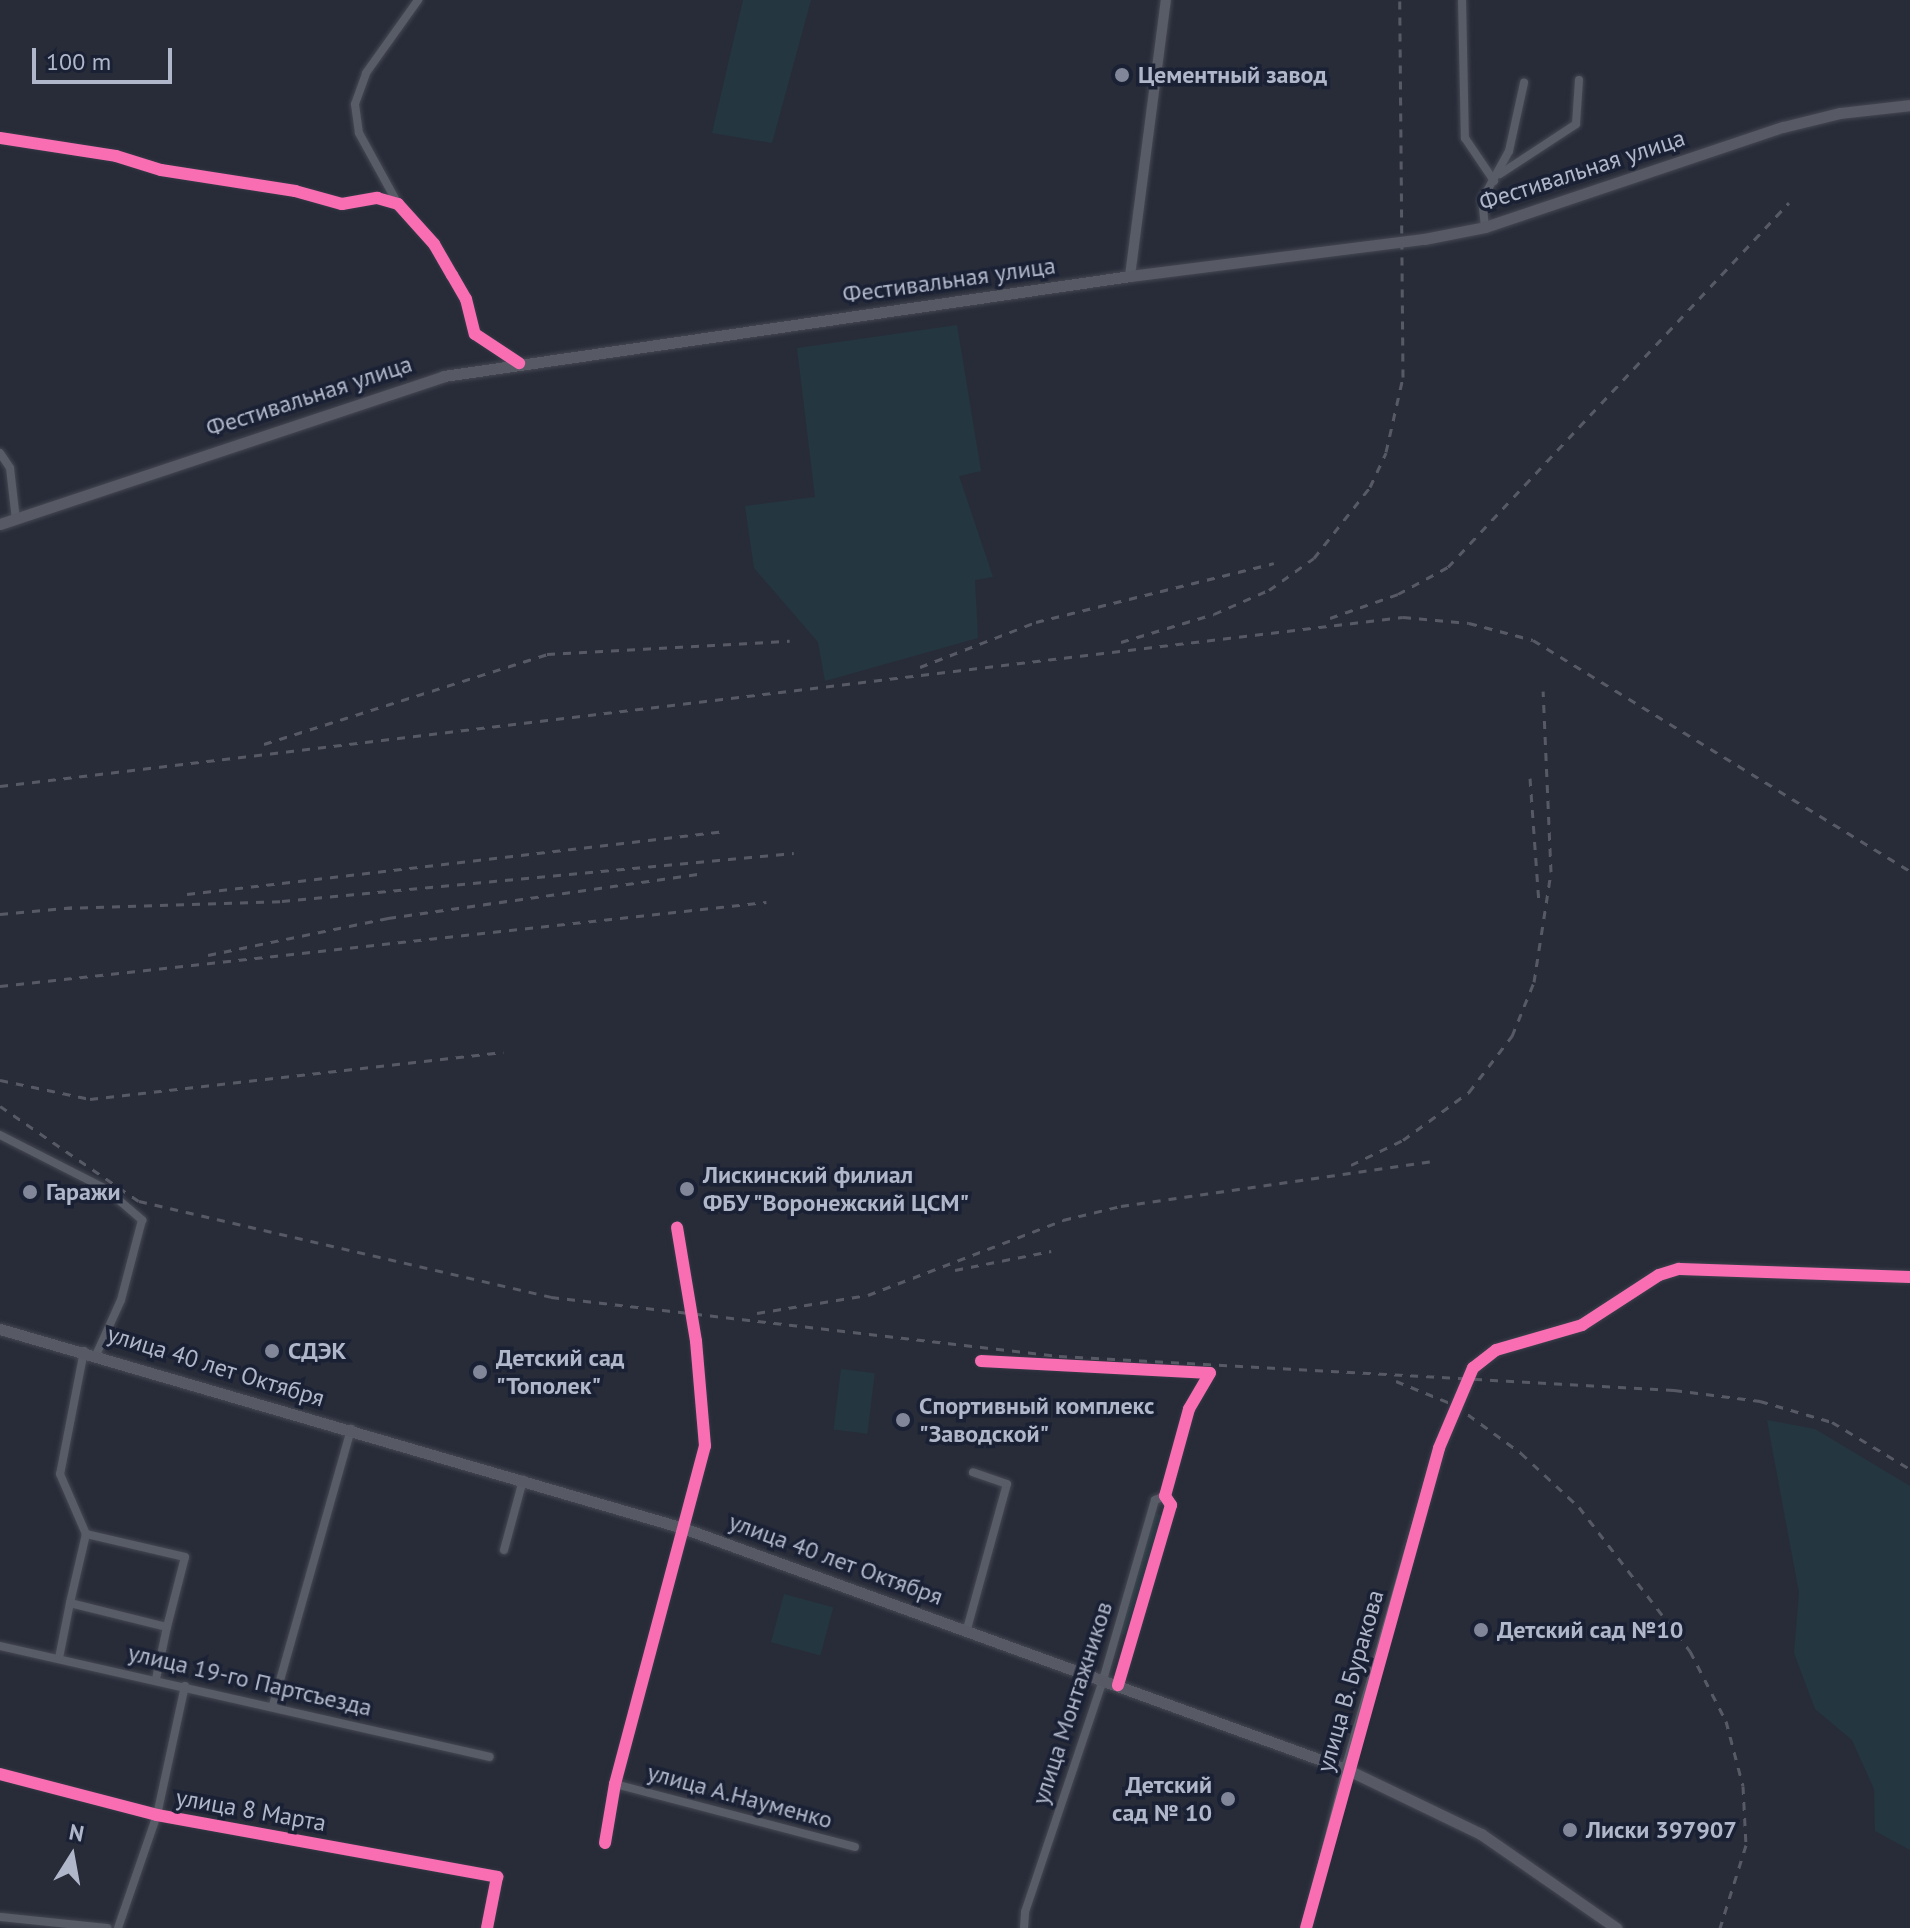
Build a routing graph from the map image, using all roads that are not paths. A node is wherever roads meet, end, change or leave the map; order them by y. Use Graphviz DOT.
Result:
graph roads {
  1 [pos="418,0"];
  2 [pos="1166,0"];
  3 [pos="1462,0"];
  4 [pos="1579,80"];
  5 [pos="1524,83"];
  6 [pos="1910,105"];
  7 [pos="0,138"];
  8 [pos="1496,179"];
  9 [pos="398,204"];
  10 [pos="1485,227"];
  11 [pos="1130,276"];
  12 [pos="519,363"];
  13 [pos="0,453"];
  14 [pos="16,520"];
  15 [pos="0,524"];
  16 [pos="0,1135"];
  17 [pos="677,1228"];
  18 [pos="1910,1277"];
  19 [pos="0,1329"];
  20 [pos="84,1350"];
  21 [pos="97,1353"];
  22 [pos="981,1361"];
  23 [pos="351,1429"];
  24 [pos="973,1472"];
  25 [pos="523,1480"];
  26 [pos="1165,1496"];
  27 [pos="683,1528"];
  28 [pos="86,1534"];
  29 [pos="504,1550"];
  30 [pos="70,1603"];
  31 [pos="167,1627"];
  32 [pos="967,1629"];
  33 [pos="0,1646"];
  34 [pos="59,1658"];
  35 [pos="156,1679"];
  36 [pos="1103,1680"];
  37 [pos="1118,1685"];
  38 [pos="185,1686"];
  39 [pos="273,1705"];
  40 [pos="490,1757"];
  41 [pos="1346,1769"];
  42 [pos="0,1774"];
  43 [pos="615,1784"];
  44 [pos="157,1815"];
  45 [pos="605,1843"];
  46 [pos="855,1847"];
  47 [pos="0,1917"];
  48 [pos="107,1928"];
  49 [pos="118,1928"];
  50 [pos="487,1928"];
  51 [pos="1024,1928"];
  52 [pos="1306,1928"];
  53 [pos="1616,1928"];
  1 -- 9 [label="street"];
  2 -- 11 [label="street"];
  3 -- 8 [label="street"];
  4 -- 8 [label="street"];
  5 -- 8 [label="street"];
  6 -- 10 [label="main road, Фестивальная улица"];
  7 -- 9 [label="street"];
  8 -- 10 [label="street"];
  9 -- 12 [label="street"];
  10 -- 11 [label="main road, Фестивальная улица"];
  11 -- 12 [label="main road, Фестивальная улица"];
  12 -- 14 [label="main road, Фестивальная улица"];
  13 -- 14 [label="street"];
  14 -- 15 [label="main road, Фестивальная улица"];
  16 -- 21 [label="street"];
  17 -- 27 [label="street"];
  18 -- 41 [label="street, улица В. Буракова"];
  19 -- 20 [label="main road, улица 40 лет Октября"];
  20 -- 21 [label="main road, улица 40 лет Октября"];
  20 -- 28 [label="street"];
  21 -- 23 [label="main road, улица 40 лет Октября"];
  22 -- 26 [label="street, улица Монтажников"];
  23 -- 25 [label="main road, улица 40 лет Октября"];
  23 -- 39 [label="street"];
  24 -- 32 [label="street"];
  25 -- 27 [label="main road, улица 40 лет Октября"];
  25 -- 29 [label="street"];
  26 -- 36 [label="street, улица Монтажников"];
  26 -- 37 [label="street, улица Монтажников"];
  27 -- 32 [label="main road, улица 40 лет Октября"];
  27 -- 43 [label="street"];
  28 -- 30 [label="street"];
  28 -- 31 [label="street"];
  30 -- 31 [label="street"];
  30 -- 34 [label="street"];
  31 -- 35 [label="street"];
  32 -- 36 [label="main road, улица 40 лет Октября"];
  33 -- 34 [label="street, улица 19-го Партсъезда"];
  34 -- 35 [label="street, улица 19-го Партсъезда"];
  35 -- 38 [label="street, улица 19-го Партсъезда"];
  36 -- 37 [label="main road, улица 40 лет Октября"];
  36 -- 51 [label="street, улица Монтажников"];
  37 -- 41 [label="main road, улица 40 лет Октября"];
  38 -- 39 [label="street, улица 19-го Партсъезда"];
  38 -- 44 [label="street"];
  39 -- 40 [label="street, улица 19-го Партсъезда"];
  41 -- 52 [label="street, улица В. Буракова"];
  41 -- 53 [label="main road, улица 40 лет Октября"];
  42 -- 44 [label="street, улица 8 Марта"];
  43 -- 45 [label="street"];
  43 -- 46 [label="street, улица А.Науменко"];
  44 -- 49 [label="street"];
  44 -- 50 [label="street, улица 8 Марта"];
  47 -- 48 [label="street"];
}
